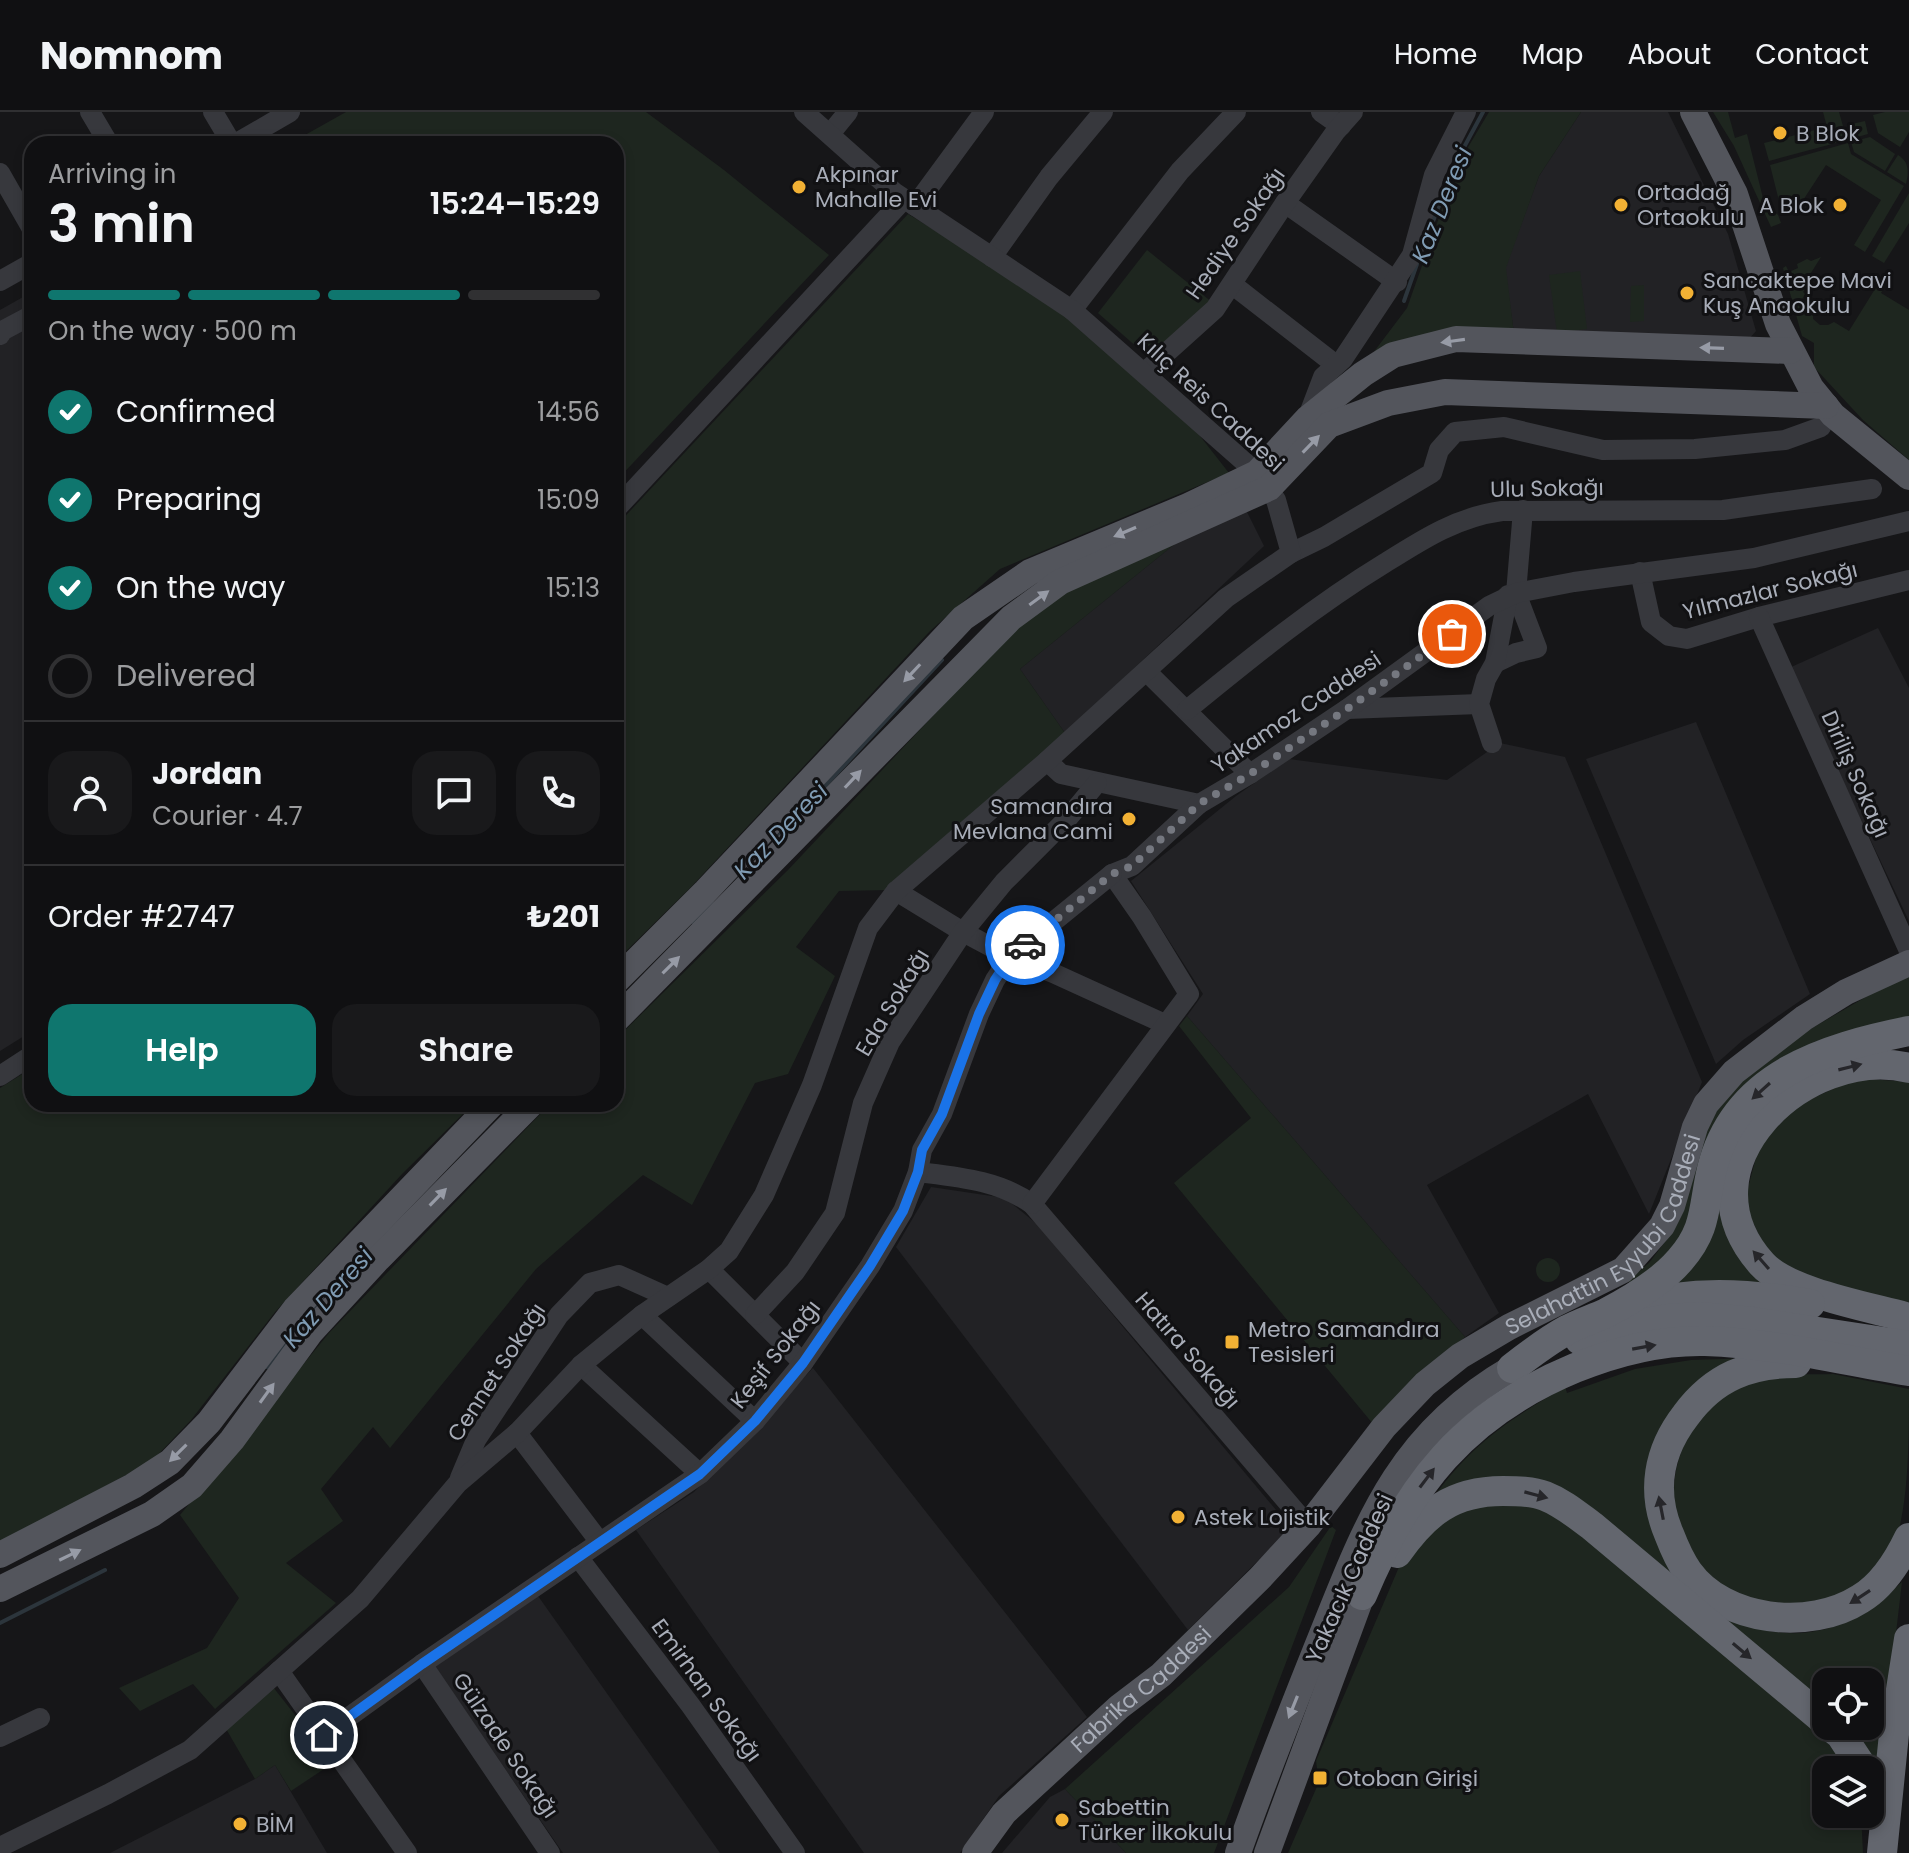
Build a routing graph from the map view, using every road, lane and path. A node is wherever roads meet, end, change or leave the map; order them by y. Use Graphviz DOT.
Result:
graph roads {
  1 [pos="90,112"];
  2 [pos="213,112"];
  3 [pos="290,112"];
  4 [pos="804,112"];
  5 [pos="848,112"];
  6 [pos="984,112"];
  7 [pos="1103,112"];
  8 [pos="1236,112"];
  9 [pos="1321,112"];
  10 [pos="1466,112"];
  11 [pos="1693,112"];
  12 [pos="1347,119"];
  13 [pos="830,134"];
  14 [pos="104,136"];
  15 [pos="229,136"];
  16 [pos="248,136"];
  17 [pos="0,173"];
  18 [pos="909,202"];
  19 [pos="1285,203"];
  20 [pos="24,215"];
  21 [pos="992,257"];
  22 [pos="24,268"];
  23 [pos="0,281"];
  24 [pos="1397,282"];
  25 [pos="1233,285"];
  26 [pos="1072,310"];
  27 [pos="24,320"];
  28 [pos="0,335"];
  29 [pos="1790,351"];
  30 [pos="1336,365"];
  31 [pos="1145,372"];
  32 [pos="1823,416"];
  33 [pos="1307,419"];
  34 [pos="1909,477"];
  35 [pos="1263,480"];
  36 [pos="1872,489"];
  37 [pos="624,501"];
  38 [pos="1523,510"];
  39 [pos="1909,521"];
  40 [pos="1291,553"];
  41 [pos="1640,572"];
  42 [pos="1909,580"];
  43 [pos="1512,594"];
  44 [pos="1759,617"];
  45 [pos="1495,663"];
  46 [pos="1147,672"];
  47 [pos="1479,704"];
  48 [pos="1347,709"];
  49 [pos="1187,710"];
  50 [pos="1492,743"];
  51 [pos="1047,761"];
  52 [pos="1250,774"];
  53 [pos="1097,783"];
  54 [pos="1199,804"];
  55 [pos="1112,874"];
  56 [pos="896,891"];
  57 [pos="963,932"];
  58 [pos="1909,951"];
  59 [pos="1010,957"];
  60 [pos="1909,963"];
  61 [pos="624,973"];
  62 [pos="624,1012"];
  63 [pos="1165,1024"];
  64 [pos="1909,1031"];
  65 [pos="24,1060"];
  66 [pos="1909,1068"];
  67 [pos="0,1076"];
  68 [pos="484,1112"];
  69 [pos="523,1112"];
  70 [pos="918,1172"];
  71 [pos="1032,1204"];
  72 [pos="709,1269"];
  73 [pos="668,1297"];
  74 [pos="1607,1312"];
  75 [pos="642,1315"];
  76 [pos="755,1315"];
  77 [pos="1909,1320"];
  78 [pos="1909,1346"];
  79 [pos="1851,1361"];
  80 [pos="803,1363"];
  81 [pos="581,1365"];
  82 [pos="1512,1368"];
  83 [pos="1909,1371"];
  84 [pos="755,1421"];
  85 [pos="1384,1427"];
  86 [pos="517,1433"];
  87 [pos="700,1474"];
  88 [pos="458,1483"];
  89 [pos="1308,1526"];
  90 [pos="1909,1538"];
  91 [pos="599,1541"];
  92 [pos="0,1555"];
  93 [pos="578,1557"];
  94 [pos="0,1589"];
  95 [pos="1362,1595"];
  96 [pos="1909,1639"];
  97 [pos="422,1664"];
  98 [pos="279,1671"];
  99 [pos="1812,1711"];
  100 [pos="40,1718"];
  101 [pos="324,1735"];
  102 [pos="0,1737"];
  103 [pos="1874,1828"];
  104 [pos="0,1847"];
  105 [pos="407,1853"];
  106 [pos="550,1853"];
  107 [pos="795,1853"];
  108 [pos="975,1853"];
  109 [pos="1238,1853"];
  110 [pos="1267,1853"];
  111 [pos="1876,1853"];
  112 [pos="1882,1853"];
  1 -- 14 [label="street"];
  2 -- 15 [label="street"];
  3 -- 16 [label="street"];
  4 -- 13 [label="street, Kılıç Reis Caddesi"];
  5 -- 13 [label="street"];
  6 -- 18 [label="street"];
  7 -- 21 [label="street"];
  8 -- 26 [label="street"];
  9 -- 12 [label="street"];
  10 -- 24 [label="street"];
  11 -- 29 [label="main road"];
  12 -- 19 [label="street, Hediye Sokağı"];
  13 -- 18 [label="street, Kılıç Reis Caddesi"];
  17 -- 20 [label="street"];
  18 -- 21 [label="street, Kılıç Reis Caddesi"];
  18 -- 37 [label="street"];
  19 -- 24 [label="street"];
  19 -- 25 [label="street, Hediye Sokağı"];
  21 -- 26 [label="street, Kılıç Reis Caddesi"];
  22 -- 23 [label="street"];
  24 -- 30 [label="street"];
  25 -- 30 [label="street"];
  25 -- 31 [label="street, Hediye Sokağı"];
  26 -- 31 [label="street, Kılıç Reis Caddesi"];
  27 -- 28 [label="street"];
  29 -- 32 [label="main road"];
  29 -- 33 [label="main road, one-way"];
  30 -- 33 [label="street"];
  31 -- 35 [label="street, Kılıç Reis Caddesi"];
  32 -- 34 [label="main road"];
  35 -- 32 [label="main road, one-way"];
  32 -- 40 [label="street"];
  33 -- 35 [label="main road"];
  35 -- 40 [label="street, Kılıç Reis Caddesi"];
  35 -- 61 [label="main road, one-way"];
  62 -- 35 [label="main road, one-way"];
  36 -- 38 [label="street, Ulu Sokağı"];
  38 -- 43 [label="street"];
  38 -- 49 [label="street, Ulu Sokağı"];
  39 -- 41 [label="street, Yakamoz Caddesi"];
  40 -- 46 [label="street"];
  41 -- 43 [label="street, Yakamoz Caddesi"];
  41 -- 44 [label="street, Yılmazlar Sokağı"];
  42 -- 44 [label="street, Yılmazlar Sokağı"];
  43 -- 45 [label="street"];
  43 -- 45 [label="street"];
  43 -- 48 [label="street, Yakamoz Caddesi"];
  44 -- 58 [label="street, Diriliş Sokağı"];
  45 -- 47 [label="street"];
  46 -- 49 [label="street"];
  46 -- 51 [label="street"];
  47 -- 48 [label="street"];
  47 -- 50 [label="street"];
  48 -- 52 [label="street, Yakamoz Caddesi"];
  49 -- 52 [label="street"];
  51 -- 53 [label="street"];
  51 -- 56 [label="street"];
  52 -- 54 [label="street, Yakamoz Caddesi"];
  53 -- 54 [label="street"];
  53 -- 57 [label="street, Eda Sokağı"];
  54 -- 55 [label="street, Yakamoz Caddesi"];
  55 -- 59 [label="street, Keşif Sokağı"];
  55 -- 63 [label="street"];
  56 -- 57 [label="street"];
  56 -- 72 [label="street"];
  57 -- 59 [label="street"];
  57 -- 76 [label="street, Eda Sokağı"];
  59 -- 63 [label="street"];
  59 -- 70 [label="street, Keşif Sokağı"];
  60 -- 85 [label="main road, Selahattin Eyyubi Caddesi"];
  63 -- 71 [label="street"];
  64 -- 74 [label="highway, one-way"];
  65 -- 67 [label="street"];
  77 -- 66 [label="highway, one-way"];
  68 -- 92 [label="main road, one-way"];
  94 -- 69 [label="main road, one-way"];
  70 -- 71 [label="street"];
  70 -- 80 [label="street, Keşif Sokağı"];
  71 -- 89 [label="street, Hatıra Sokağı"];
  72 -- 73 [label="street"];
  72 -- 76 [label="street"];
  73 -- 75 [label="street"];
  73 -- 88 [label="street, Cennet Sokağı"];
  74 -- 77 [label="highway"];
  74 -- 82 [label="highway"];
  75 -- 81 [label="street"];
  75 -- 84 [label="street"];
  76 -- 80 [label="street"];
  78 -- 82 [label="highway, Yakacık Caddesi"];
  79 -- 83 [label="highway, Yakacık Caddesi"];
  90 -- 79 [label="highway, one-way"];
  95 -- 79 [label="highway, Yakacık Caddesi, one-way"];
  80 -- 84 [label="street, Keşif Sokağı"];
  81 -- 86 [label="street"];
  81 -- 87 [label="street"];
  82 -- 85 [label="main road"];
  82 -- 109 [label="main road, Yakacık Caddesi, one-way"];
  84 -- 87 [label="street, Keşif Sokağı"];
  85 -- 89 [label="main road, Selahattin Eyyubi Caddesi"];
  86 -- 88 [label="street"];
  86 -- 91 [label="street"];
  87 -- 91 [label="street, Keşif Sokağı"];
  88 -- 98 [label="street"];
  89 -- 108 [label="main road, Fabrika Caddesi"];
  91 -- 93 [label="street, Keşif Sokağı"];
  93 -- 97 [label="street, Keşif Sokağı"];
  93 -- 107 [label="street, Emirhan Sokağı"];
  95 -- 99 [label="highway, one-way"];
  95 -- 110 [label="main road, Yakacık Caddesi"];
  96 -- 112 [label="highway"];
  97 -- 101 [label="street, Keşif Sokağı"];
  97 -- 106 [label="street, Gülzade Sokağı"];
  98 -- 101 [label="street"];
  98 -- 104 [label="street"];
  100 -- 102 [label="street"];
  101 -- 105 [label="street"];
  103 -- 111 [label="highway"];
}
